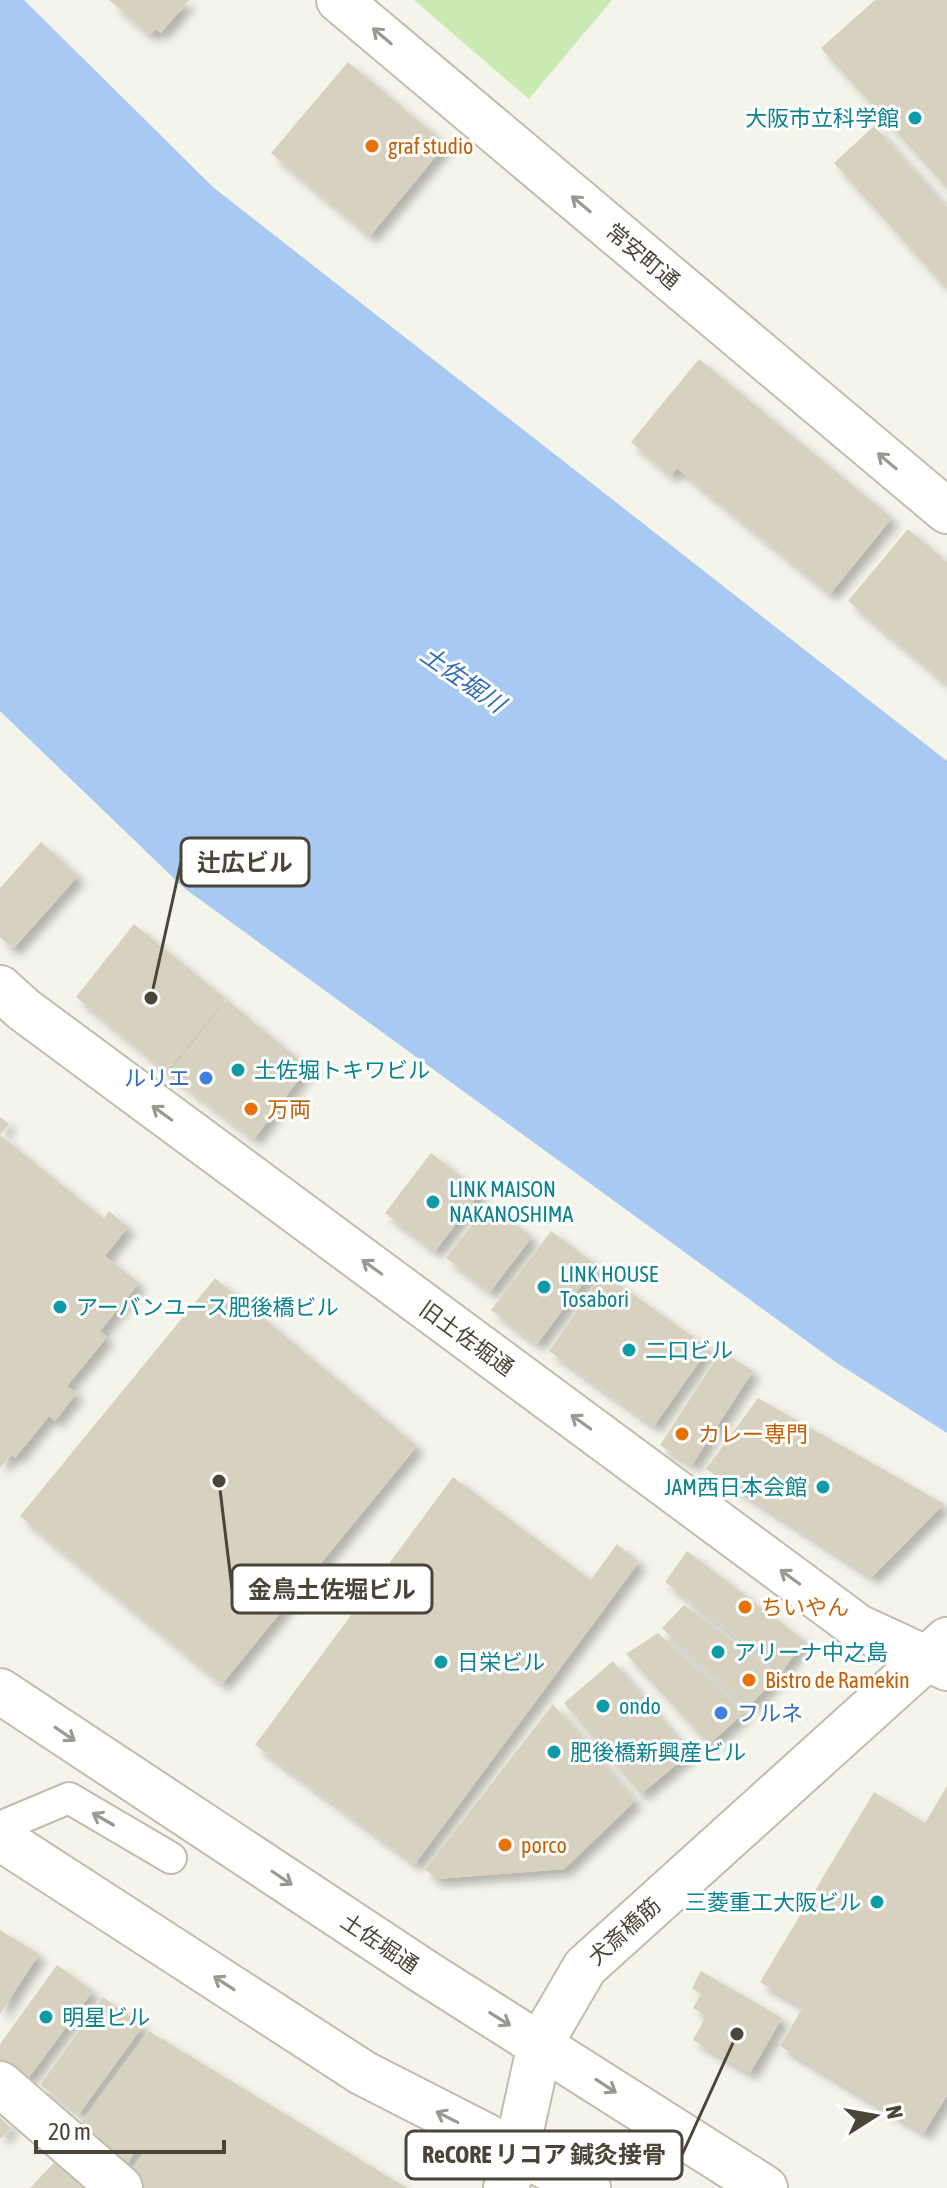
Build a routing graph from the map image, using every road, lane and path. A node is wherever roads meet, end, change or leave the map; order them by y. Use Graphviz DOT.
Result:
graph roads {
  1 [pos="339,0"];
  2 [pos="947,511"];
  3 [pos="8,1009"];
  4 [pos="941,1656"];
  5 [pos="0,1691"];
  6 [pos="0,1827"];
  7 [pos="0,1838"];
  8 [pos="171,1858"];
  9 [pos="540,2044"];
  10 [pos="0,2084"];
  11 [pos="511,2170"];
  12 [pos="120,2188"];
  13 [pos="588,2188"];
  14 [pos="765,2188"];
  2 -- 1 [label="street, 常安町通, one-way"];
  4 -- 3 [label="street, 旧土佐堀通, one-way"];
  4 -- 9 [label="street, 犬斎橋筋"];
  5 -- 9 [label="street, 土佐堀通, one-way"];
  8 -- 6 [label="lane, one-way"];
  11 -- 7 [label="street, one-way"];
  9 -- 11 [label="street, 犬斎橋筋"];
  9 -- 14 [label="street, 土佐堀通, one-way"];
  10 -- 12 [label="street"];
  11 -- 13 [label="street"];
}
